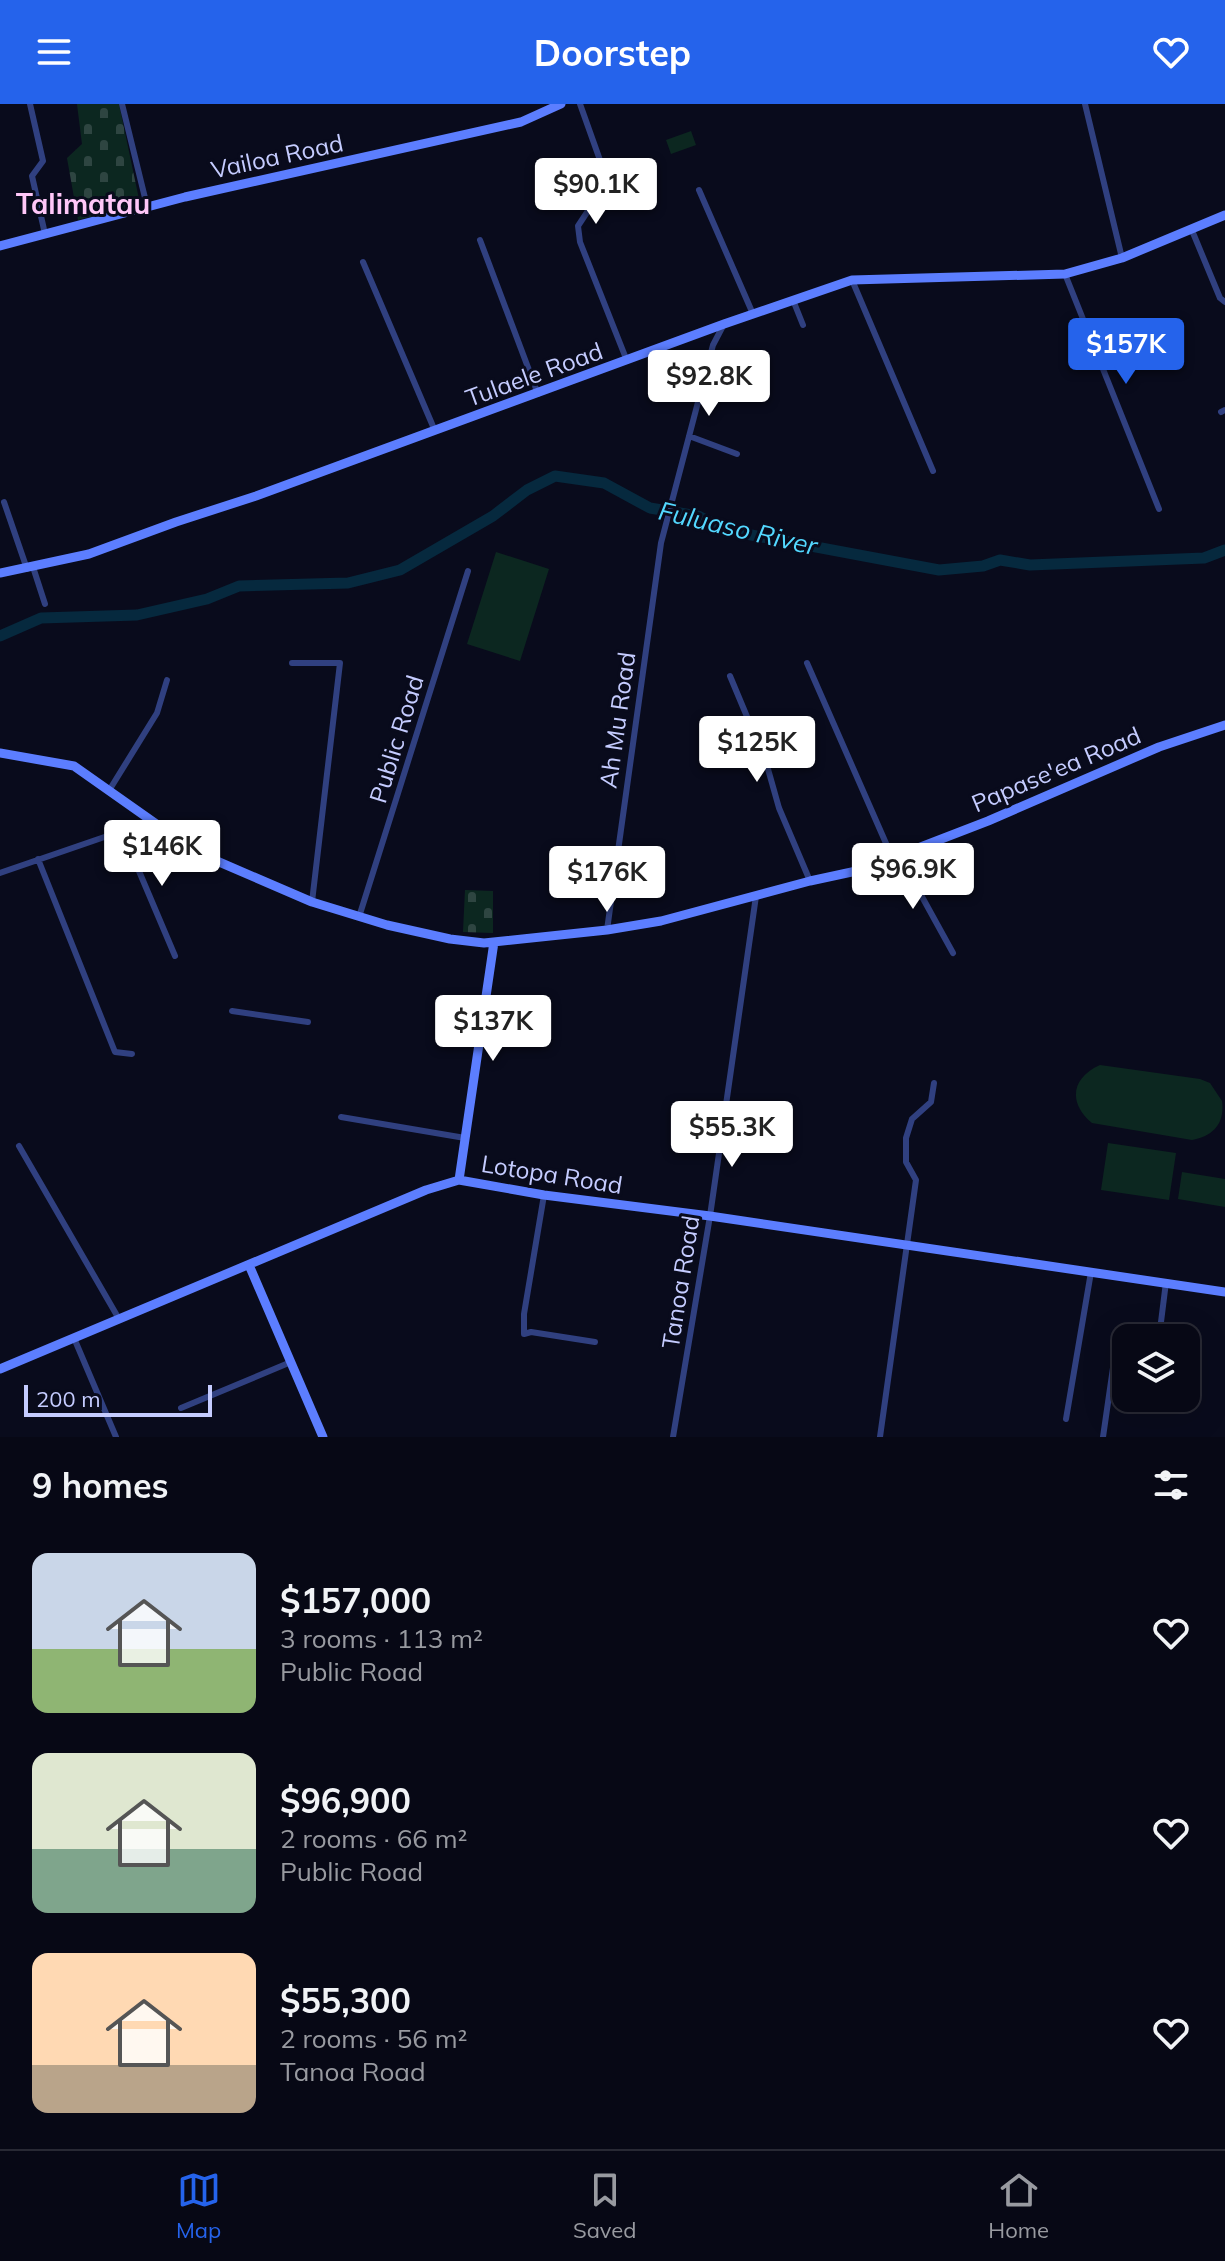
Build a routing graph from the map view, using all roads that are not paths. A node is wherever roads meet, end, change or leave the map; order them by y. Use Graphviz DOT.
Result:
graph roads {
  1 [pos="30,104"];
  2 [pos="122,104"];
  3 [pos="561,104"];
  4 [pos="580,104"];
  5 [pos="1085,104"];
  6 [pos="699,190"];
  7 [pos="147,206"];
  8 [pos="1225,215"];
  9 [pos="1191,228"];
  10 [pos="45,234"];
  11 [pos="480,240"];
  12 [pos="0,246"];
  13 [pos="1122,258"];
  14 [pos="363,262"];
  15 [pos="1065,274"];
  16 [pos="852,280"];
  17 [pos="793,300"];
  18 [pos="1225,302"];
  19 [pos="753,314"];
  20 [pos="724,324"];
  21 [pos="803,325"];
  22 [pos="627,361"];
  23 [pos="539,394"];
  24 [pos="435,431"];
  25 [pos="689,436"];
  26 [pos="737,454"];
  27 [pos="933,471"];
  28 [pos="4,502"];
  29 [pos="1159,509"];
  30 [pos="30,568"];
  31 [pos="468,571"];
  32 [pos="0,573"];
  33 [pos="45,604"];
  34 [pos="292,663"];
  35 [pos="807,663"];
  36 [pos="730,676"];
  37 [pos="167,680"];
  38 [pos="1225,725"];
  39 [pos="0,753"];
  40 [pos="110,789"];
  41 [pos="151,821"];
  42 [pos="122,831"];
  43 [pos="896,856"];
  44 [pos="38,859"];
  45 [pos="0,873"];
  46 [pos="810,881"];
  47 [pos="756,896"];
  48 [pos="312,902"];
  49 [pos="359,917"];
  50 [pos="607,930"];
  51 [pos="494,942"];
  52 [pos="953,953"];
  53 [pos="175,956"];
  54 [pos="232,1011"];
  55 [pos="308,1022"];
  56 [pos="132,1054"];
  57 [pos="934,1083"];
  58 [pos="341,1117"];
  59 [pos="465,1138"];
  60 [pos="19,1146"];
  61 [pos="459,1180"];
  62 [pos="544,1195"];
  63 [pos="710,1216"];
  64 [pos="908,1246"];
  65 [pos="249,1265"];
  66 [pos="1091,1271"];
  67 [pos="1166,1282"];
  68 [pos="1225,1292"];
  69 [pos="119,1319"];
  70 [pos="1161,1324"];
  71 [pos="74,1338"];
  72 [pos="595,1342"];
  73 [pos="291,1362"];
  74 [pos="0,1369"];
  75 [pos="1112,1375"];
  76 [pos="181,1408"];
  77 [pos="1066,1419"];
  78 [pos="116,1437"];
  79 [pos="323,1437"];
  80 [pos="673,1437"];
  81 [pos="880,1437"];
  82 [pos="1103,1437"];
  1 -- 10 [label="street"];
  2 -- 7 [label="street"];
  3 -- 7 [label="street, Vailoa Road"];
  4 -- 22 [label="street"];
  5 -- 13 [label="street"];
  6 -- 19 [label="street"];
  7 -- 10 [label="street, Vailoa Road"];
  8 -- 9 [label="street, Tulaele Road"];
  9 -- 13 [label="street, Tulaele Road"];
  9 -- 18 [label="street"];
  10 -- 12 [label="street, Vailoa Road"];
  11 -- 23 [label="street"];
  13 -- 15 [label="street, Tulaele Road"];
  14 -- 24 [label="street"];
  15 -- 16 [label="street, Tulaele Road"];
  15 -- 29 [label="street"];
  16 -- 17 [label="street, Tulaele Road"];
  16 -- 27 [label="street"];
  17 -- 19 [label="street, Tulaele Road"];
  17 -- 21 [label="street"];
  19 -- 20 [label="street, Tulaele Road"];
  20 -- 22 [label="street, Tulaele Road"];
  20 -- 25 [label="street"];
  22 -- 23 [label="street, Tulaele Road"];
  23 -- 24 [label="street, Tulaele Road"];
  24 -- 30 [label="street, Tulaele Road"];
  25 -- 26 [label="street"];
  25 -- 50 [label="street, Ah Mu Road"];
  28 -- 30 [label="street"];
  30 -- 32 [label="street, Tulaele Road"];
  30 -- 33 [label="street"];
  31 -- 49 [label="street, Public Road"];
  34 -- 48 [label="street"];
  35 -- 43 [label="street"];
  36 -- 46 [label="street"];
  37 -- 40 [label="street"];
  38 -- 43 [label="street, Papase'ea Road"];
  39 -- 40 [label="street, Papase'ea Road"];
  40 -- 41 [label="street, Papase'ea Road"];
  41 -- 42 [label="street"];
  41 -- 48 [label="street, Papase'ea Road"];
  42 -- 44 [label="street"];
  42 -- 53 [label="street"];
  43 -- 46 [label="street, Papase'ea Road"];
  43 -- 52 [label="street"];
  44 -- 45 [label="street"];
  44 -- 56 [label="street"];
  46 -- 47 [label="street, Papase'ea Road"];
  47 -- 50 [label="street, Papase'ea Road"];
  47 -- 63 [label="street, Tanoa Road"];
  48 -- 49 [label="street, Papase'ea Road"];
  49 -- 51 [label="street, Papase'ea Road"];
  50 -- 51 [label="street, Papase'ea Road"];
  51 -- 59 [label="street"];
  54 -- 55 [label="street"];
  57 -- 64 [label="street"];
  58 -- 59 [label="street"];
  59 -- 61 [label="street"];
  60 -- 69 [label="street"];
  61 -- 62 [label="street, Lotopa Road"];
  61 -- 65 [label="street, Lotopa Road"];
  62 -- 63 [label="street, Lotopa Road"];
  62 -- 72 [label="street"];
  63 -- 64 [label="street, Lotopa Road"];
  63 -- 80 [label="street, Tanoa Road"];
  64 -- 66 [label="street, Lotopa Road"];
  64 -- 81 [label="street"];
  65 -- 69 [label="street, Lotopa Road"];
  65 -- 73 [label="street"];
  66 -- 67 [label="street, Lotopa Road"];
  66 -- 77 [label="street"];
  67 -- 68 [label="street, Lotopa Road"];
  67 -- 70 [label="street"];
  69 -- 71 [label="street, Lotopa Road"];
  71 -- 74 [label="street, Lotopa Road"];
  71 -- 78 [label="street"];
  73 -- 76 [label="street"];
  73 -- 79 [label="street"];
  75 -- 82 [label="street"];
}
